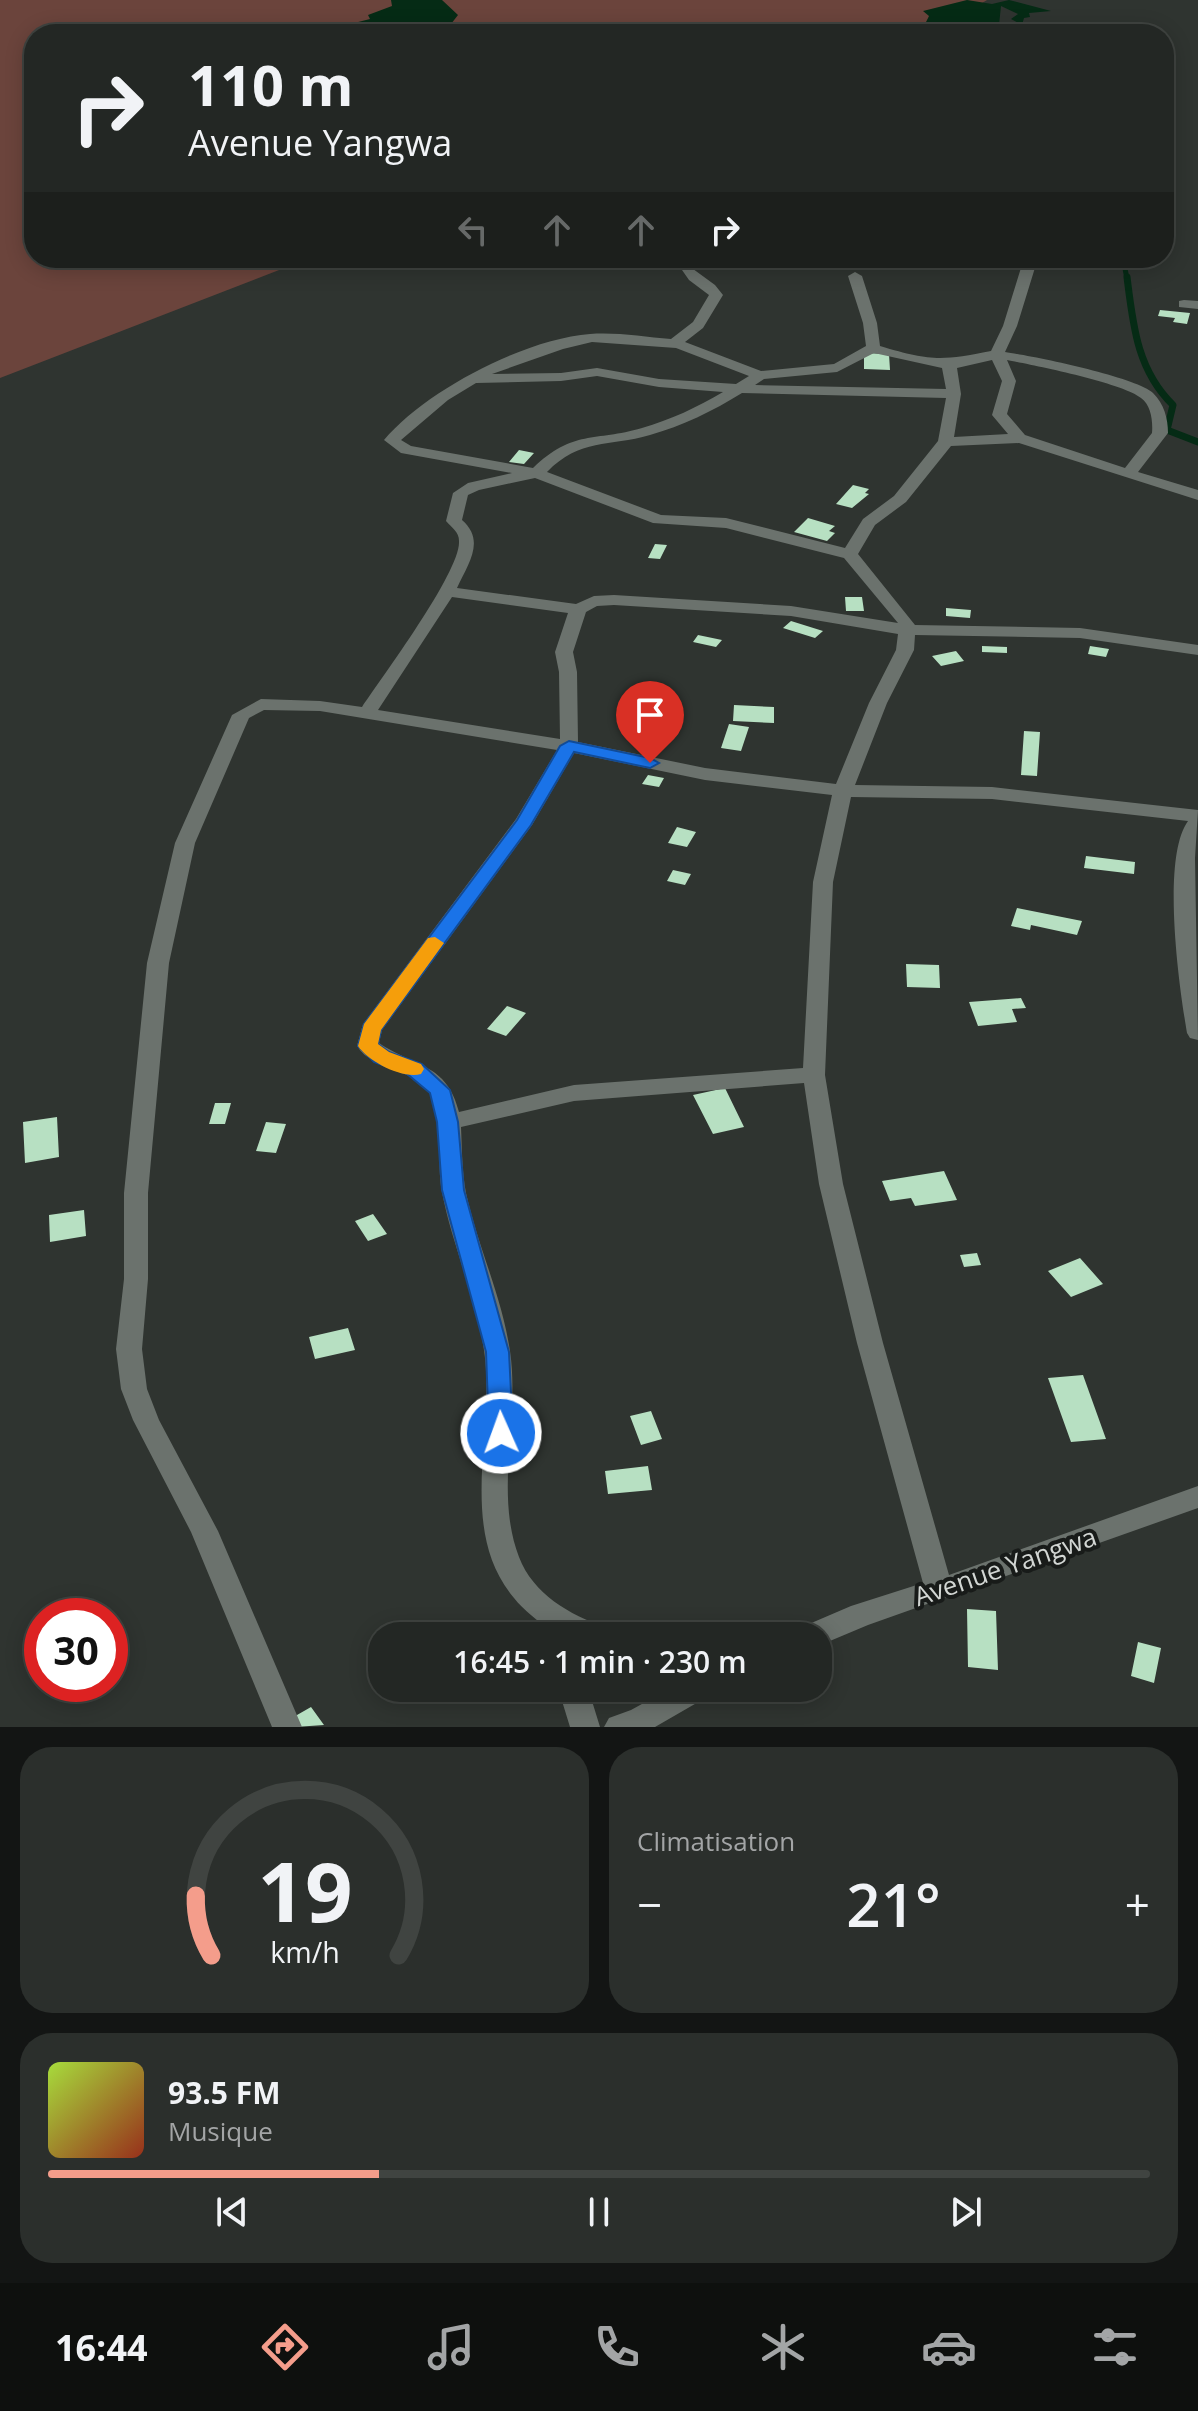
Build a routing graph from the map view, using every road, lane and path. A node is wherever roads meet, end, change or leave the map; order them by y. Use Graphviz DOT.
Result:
graph roads {
  1 [pos="1028,268"];
  2 [pos="689,270"];
  3 [pos="855,276"];
  4 [pos="678,344"];
  5 [pos="873,348"];
  6 [pos="997,354"];
  7 [pos="949,365"];
  8 [pos="760,375"];
  9 [pos="467,380"];
  10 [pos="739,389"];
  11 [pos="954,394"];
  12 [pos="1020,438"];
  13 [pos="946,442"];
  14 [pos="536,473"];
  15 [pos="1128,474"];
  16 [pos="1198,495"];
  17 [pos="850,554"];
  18 [pos="445,591"];
  19 [pos="578,609"];
  20 [pos="907,630"];
  21 [pos="1198,650"];
  22 [pos="367,713"];
  23 [pos="569,746"];
  24 [pos="843,791"];
  25 [pos="1198,818"];
  26 [pos="1198,1033"];
  27 [pos="814,1075"];
  28 [pos="448,1122"];
  29 [pos="1198,1497"];
  30 [pos="939,1590"];
  31 [pos="555,1622"];
  32 [pos="832,1627"];
  33 [pos="577,1702"];
  34 [pos="672,1702"];
  35 [pos="287,1727"];
  36 [pos="585,1727"];
  37 [pos="619,1727"];
  1 -- 6 [label="street"];
  2 -- 4 [label="street"];
  3 -- 5 [label="street"];
  4 -- 8 [label="street"];
  4 -- 9 [label="street"];
  5 -- 7 [label="street"];
  5 -- 8 [label="street"];
  6 -- 7 [label="street"];
  6 -- 12 [label="street"];
  6 -- 15 [label="street"];
  7 -- 11 [label="street"];
  8 -- 10 [label="street"];
  9 -- 10 [label="street"];
  9 -- 14 [label="street"];
  10 -- 11 [label="street"];
  10 -- 14 [label="street"];
  11 -- 13 [label="street"];
  12 -- 13 [label="street"];
  12 -- 15 [label="street"];
  13 -- 17 [label="street"];
  14 -- 17 [label="street"];
  14 -- 18 [label="street"];
  15 -- 16 [label="street"];
  17 -- 20 [label="street"];
  18 -- 19 [label="street"];
  18 -- 22 [label="street"];
  19 -- 20 [label="street"];
  19 -- 23 [label="street"];
  20 -- 21 [label="street"];
  20 -- 24 [label="street"];
  22 -- 23 [label="street"];
  22 -- 35 [label="street"];
  23 -- 24 [label="street"];
  23 -- 28 [label="street"];
  24 -- 25 [label="street"];
  24 -- 27 [label="street"];
  25 -- 26 [label="street"];
  27 -- 28 [label="street"];
  27 -- 30 [label="street"];
  28 -- 31 [label="street"];
  29 -- 30 [label="street, Avenue Yangwa"];
  30 -- 32 [label="street, Avenue Yangwa"];
  33 -- 36 [label="street"];
  34 -- 37 [label="street"];
}
